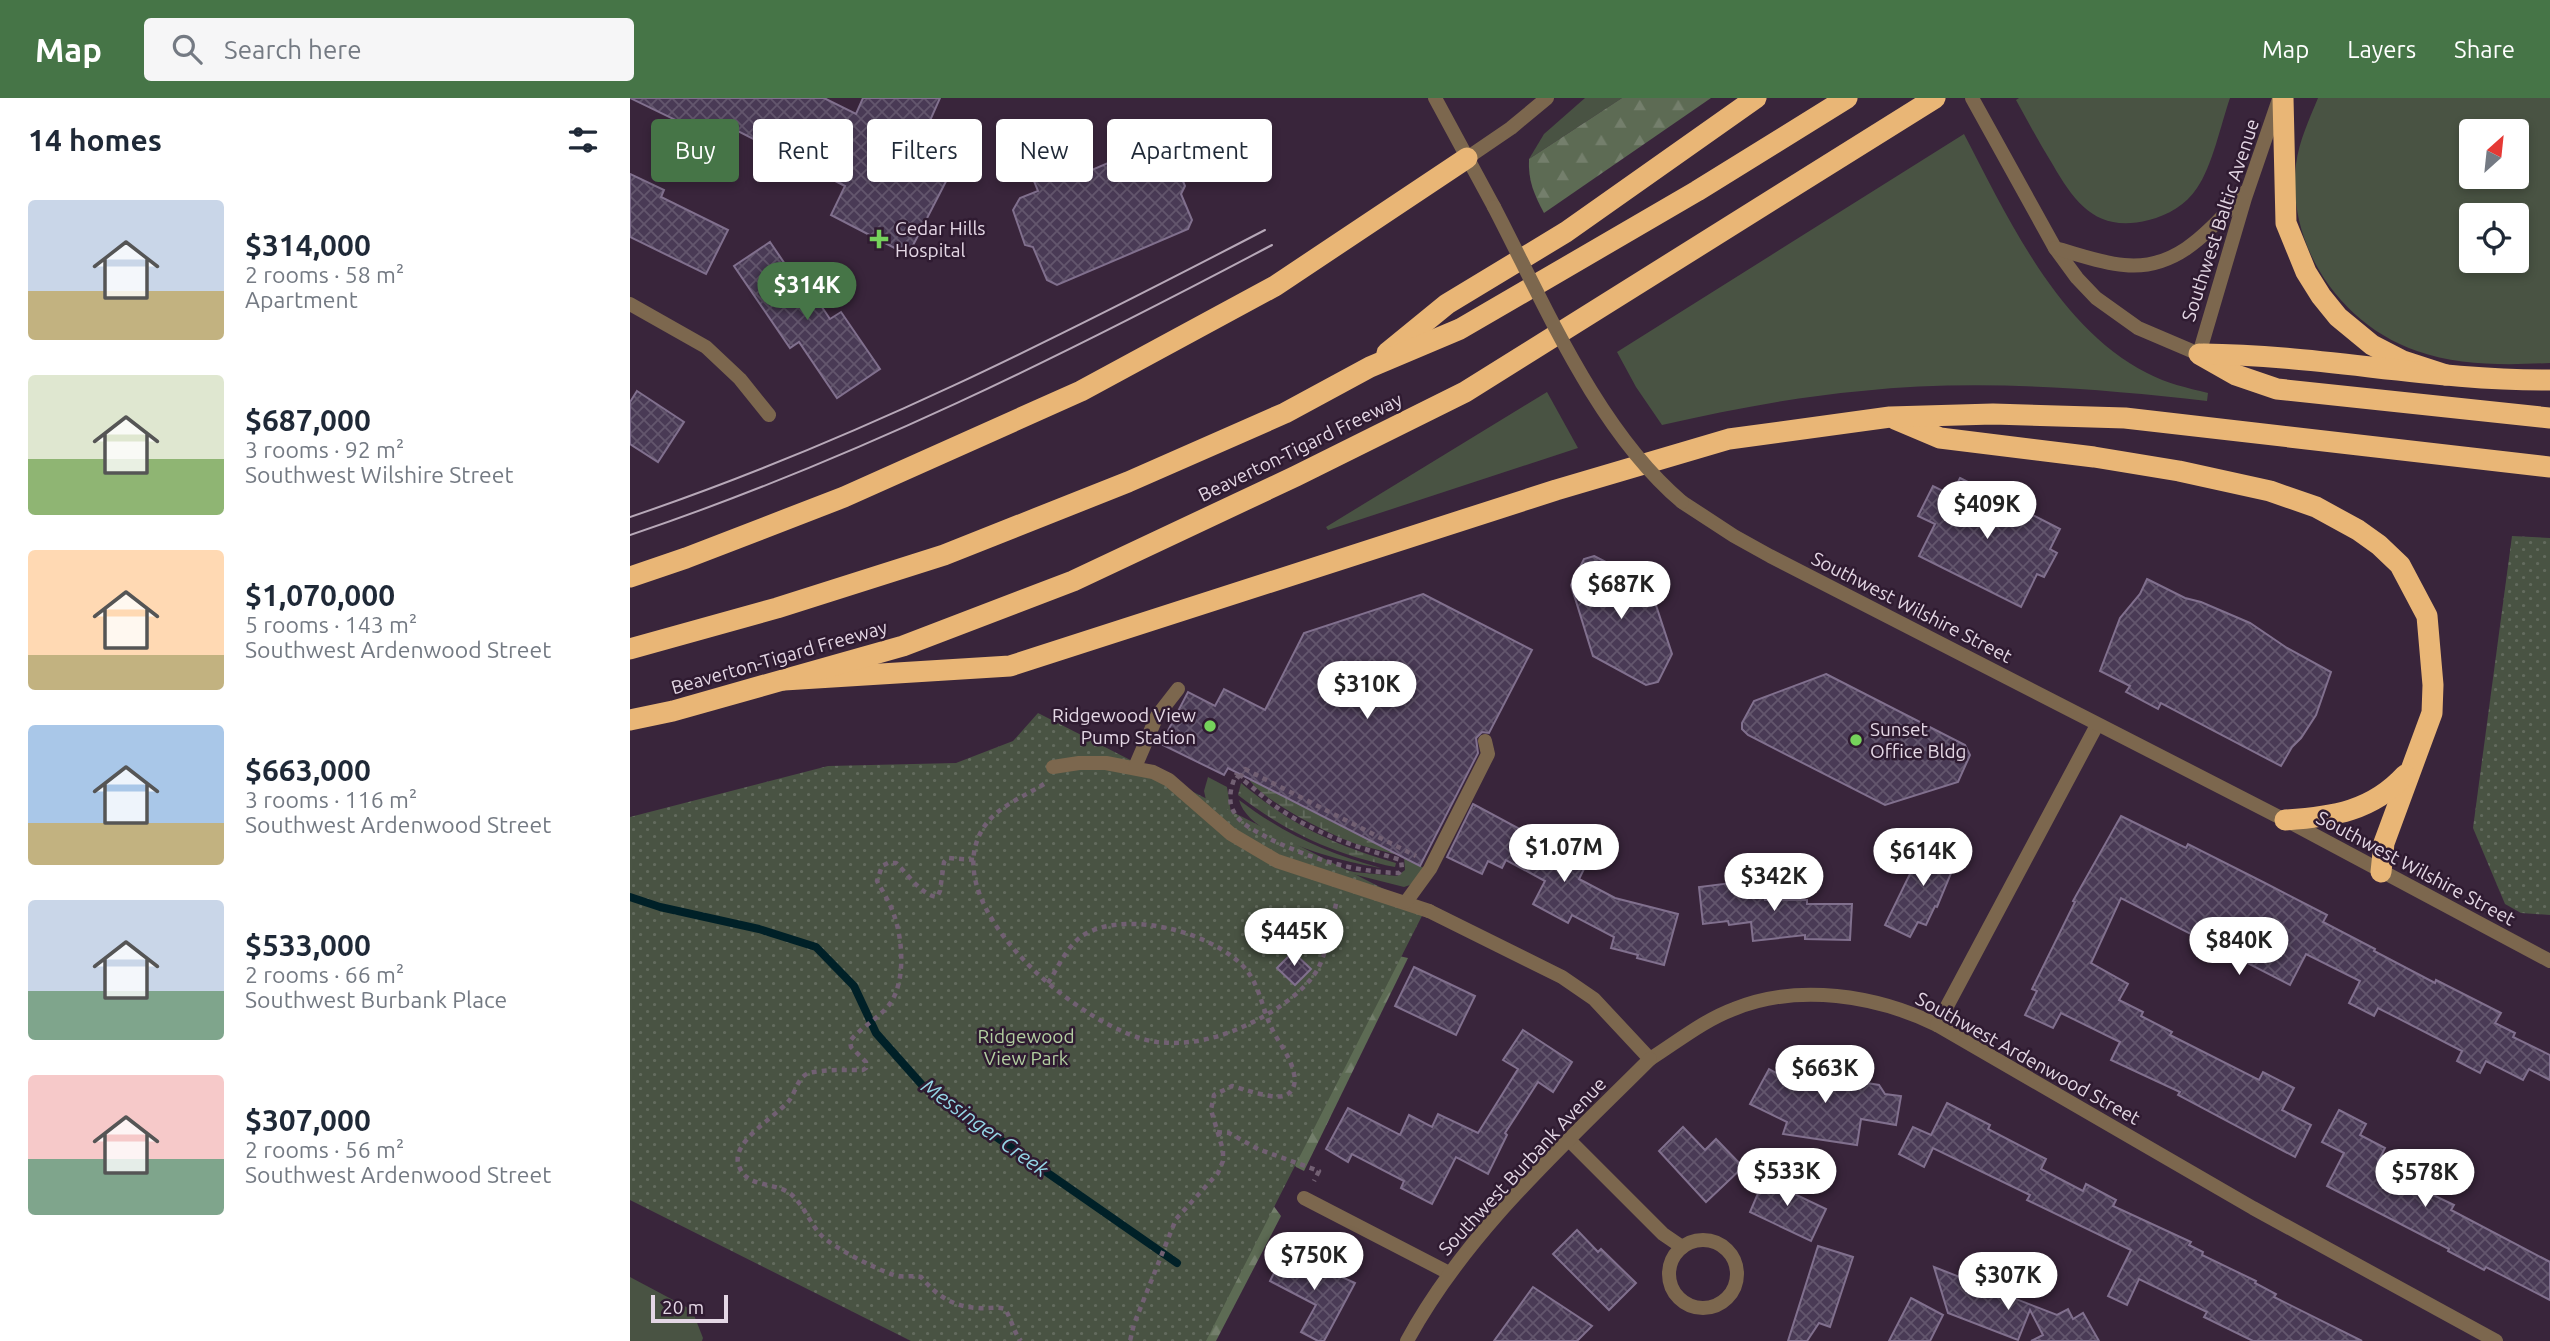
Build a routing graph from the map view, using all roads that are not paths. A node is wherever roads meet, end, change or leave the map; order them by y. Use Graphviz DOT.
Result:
graph roads {
  1 [pos="1435,98"];
  2 [pos="1547,98"];
  3 [pos="1756,98"];
  4 [pos="1847,98"];
  5 [pos="1935,98"];
  6 [pos="1972,98"];
  7 [pos="2281,98"];
  8 [pos="1467,158"];
  9 [pos="2249,187"];
  10 [pos="2055,248"];
  11 [pos="630,304"];
  12 [pos="2199,354"];
  13 [pos="1370,367"];
  14 [pos="2446,374"];
  15 [pos="2550,380"];
  16 [pos="769,415"];
  17 [pos="1890,417"];
  18 [pos="2550,418"];
  19 [pos="2550,467"];
  20 [pos="630,577"];
  21 [pos="630,649"];
  22 [pos="784,680"];
  23 [pos="1178,688"];
  24 [pos="630,720"];
  25 [pos="2097,725"];
  26 [pos="1485,741"];
  27 [pos="1053,767"];
  28 [pos="1135,767"];
  29 [pos="2409,771"];
  30 [pos="2286,820"];
  31 [pos="2381,872"];
  32 [pos="1406,902"];
  33 [pos="2550,961"];
  34 [pos="1937,1025"];
  35 [pos="1650,1059"];
  36 [pos="1569,1140"];
  37 [pos="1304,1198"];
  38 [pos="1682,1247"];
  39 [pos="1449,1273"];
  40 [pos="1407,1341"];
  41 [pos="2496,1341"];
  1 -- 8 [label="street, Southwest Wilshire Street"];
  2 -- 8 [label="street"];
  3 -- 13 [label="highway"];
  4 -- 13 [label="highway, Beaverton-Tigard Freeway"];
  5 -- 22 [label="highway, Beaverton-Tigard Freeway"];
  6 -- 10 [label="street"];
  7 -- 9 [label="street, Southwest Baltic Avenue"];
  7 -- 14 [label="highway"];
  8 -- 20 [label="highway"];
  8 -- 25 [label="street, Southwest Wilshire Street, bridge"];
  9 -- 10 [label="street"];
  9 -- 12 [label="street, Southwest Baltic Avenue"];
  10 -- 12 [label="street"];
  11 -- 16 [label="street"];
  12 -- 14 [label="highway"];
  12 -- 18 [label="highway"];
  13 -- 21 [label="highway, Beaverton-Tigard Freeway"];
  14 -- 15 [label="highway"];
  17 -- 19 [label="highway"];
  17 -- 22 [label="highway"];
  17 -- 29 [label="highway"];
  22 -- 24 [label="highway, Beaverton-Tigard Freeway"];
  23 -- 28 [label="street"];
  25 -- 30 [label="street, Southwest Wilshire Street"];
  25 -- 34 [label="street"];
  26 -- 32 [label="street"];
  27 -- 28 [label="street"];
  28 -- 32 [label="street"];
  29 -- 30 [label="highway"];
  29 -- 31 [label="highway"];
  30 -- 31 [label="street, Southwest Wilshire Street"];
  31 -- 33 [label="street, Southwest Wilshire Street"];
  32 -- 35 [label="street"];
  34 -- 35 [label="street, Southwest Ardenwood Street"];
  34 -- 41 [label="street, Southwest Ardenwood Street"];
  35 -- 36 [label="street, Southwest Burbank Avenue"];
  36 -- 38 [label="street"];
  36 -- 39 [label="street, Southwest Burbank Avenue"];
  37 -- 39 [label="street"];
  38 -- 38 [label="street"];
  39 -- 40 [label="street, Southwest Burbank Avenue"];
}
